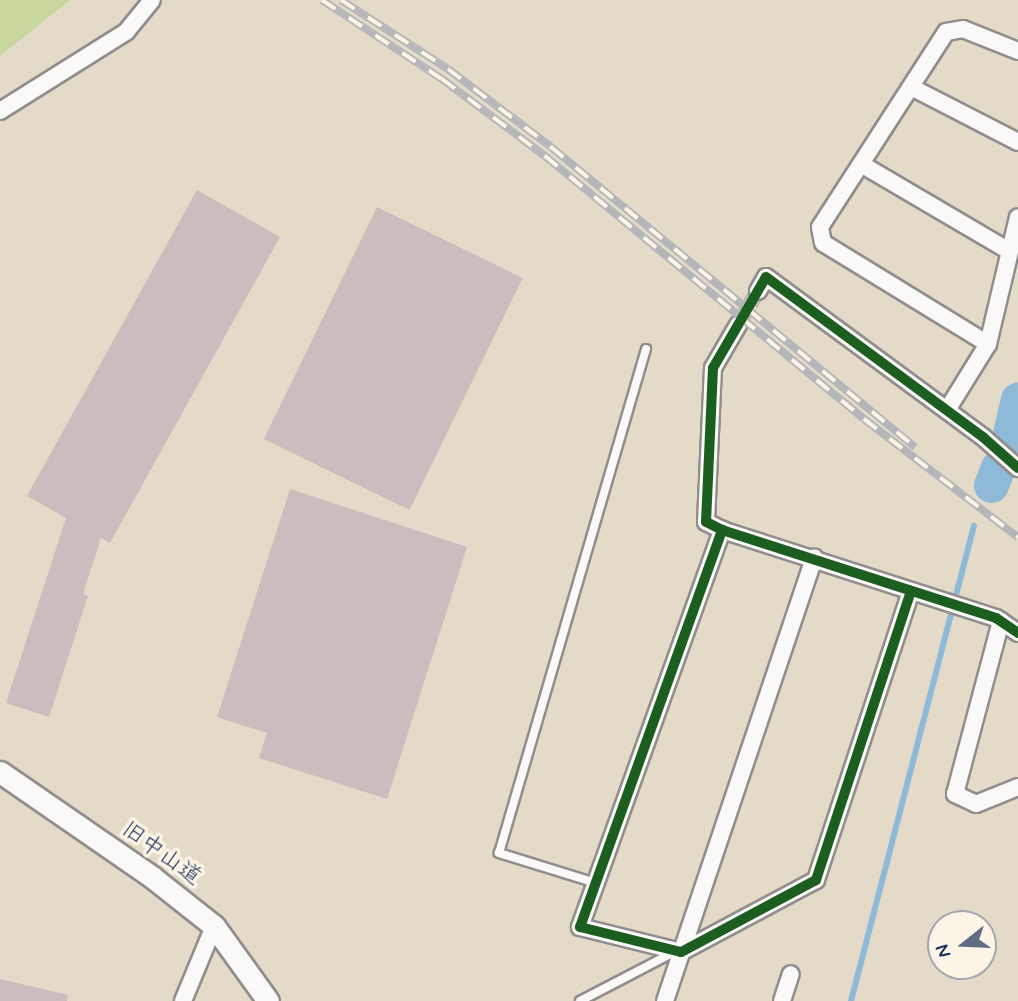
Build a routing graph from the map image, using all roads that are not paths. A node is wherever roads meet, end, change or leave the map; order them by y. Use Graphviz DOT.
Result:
graph roads {
  1 [pos="152,0"];
  2 [pos="1018,51"];
  3 [pos="911,87"];
  4 [pos="0,111"];
  5 [pos="1018,142"];
  6 [pos="861,164"];
  7 [pos="1018,217"];
  8 [pos="1009,251"];
  9 [pos="758,291"];
  10 [pos="738,325"];
  11 [pos="988,344"];
  12 [pos="646,349"];
  13 [pos="947,410"];
  14 [pos="1018,468"];
  15 [pos="722,530"];
  16 [pos="814,557"];
  17 [pos="910,594"];
  18 [pos="1001,621"];
  19 [pos="1018,633"];
  20 [pos="0,772"];
  21 [pos="1018,787"];
  22 [pos="596,883"];
  23 [pos="214,926"];
  24 [pos="679,951"];
  25 [pos="791,974"];
  26 [pos="183,1001"];
  27 [pos="268,1001"];
  28 [pos="580,1001"];
  29 [pos="665,1001"];
  30 [pos="782,1001"];
  1 -- 4 [label="street"];
  2 -- 3 [label="street"];
  3 -- 5 [label="street"];
  3 -- 6 [label="street"];
  6 -- 8 [label="street"];
  6 -- 11 [label="street"];
  7 -- 8 [label="street"];
  8 -- 11 [label="street"];
  9 -- 13 [label="street"];
  10 -- 15 [label="street"];
  11 -- 13 [label="street"];
  12 -- 22 [label="lane"];
  13 -- 14 [label="street"];
  15 -- 16 [label="street"];
  15 -- 22 [label="street"];
  16 -- 17 [label="street"];
  16 -- 24 [label="street"];
  17 -- 18 [label="street"];
  17 -- 24 [label="street"];
  18 -- 19 [label="street"];
  18 -- 21 [label="street"];
  20 -- 23 [label="street, 旧中山道"];
  22 -- 24 [label="street"];
  23 -- 26 [label="street"];
  23 -- 27 [label="street, 旧中山道"];
  24 -- 28 [label="lane"];
  24 -- 29 [label="street"];
  25 -- 30 [label="street"];
}
